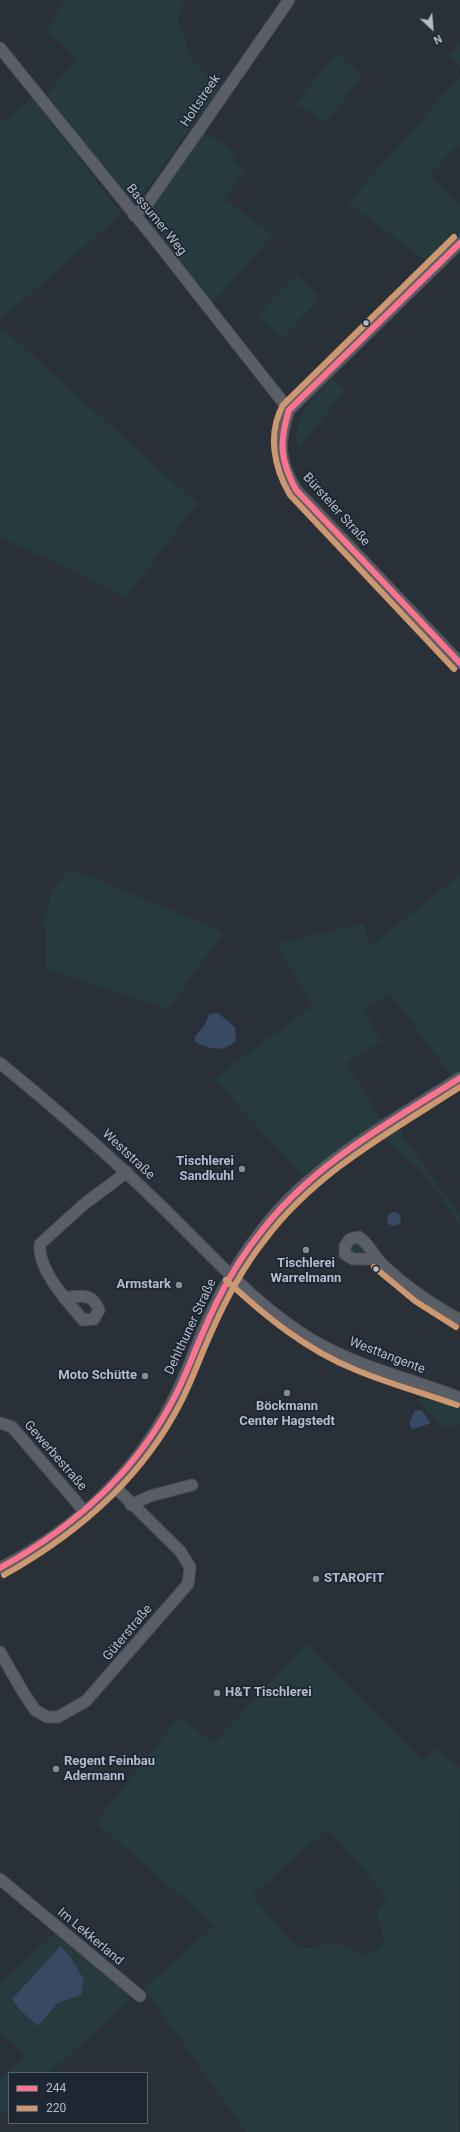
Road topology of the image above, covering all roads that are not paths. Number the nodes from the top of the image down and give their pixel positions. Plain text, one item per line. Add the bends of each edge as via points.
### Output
1 (289, 0) edge
2 (0, 48) edge
3 (134, 215) junction
4 (460, 243) edge
5 (289, 410) junction
6 (460, 663) edge
7 (0, 1063) edge
8 (460, 1078) edge
9 (127, 1172) junction
10 (376, 1259) dead end
11 (232, 1274) junction
12 (64, 1298) dead end
13 (460, 1320) edge
14 (460, 1398) edge
15 (0, 1423) edge
16 (192, 1485) dead end
17 (114, 1486) junction
18 (131, 1505) junction
19 (85, 1512) junction
20 (0, 1568) edge
21 (0, 1652) edge
22 (0, 1879) edge
23 (140, 1996) dead end

1 - 3 street, Holtstreek via 146,206
2 - 3 street, Bassumer Weg
3 - 5 street, Bassumer Weg
4 - 5 street
5 - 6 street, Bürsteler Straße via 281,440 282,457 283,465 296,490
7 - 9 street, Weststraße
8 - 11 street, Dehlthuner Straße via 355,1146 311,1179 266,1224
9 - 11 street, Weststraße
9 - 12 street via 83,1205 40,1244 39,1254 44,1266
10 - 13 street via 405,1285
11 - 14 street, Westtangente via 281,1318 314,1341 358,1362
11 - 17 street, Dehlthuner Straße via 207,1321 171,1405 151,1439
15 - 19 street, Gewerbestraße via 12,1427
16 - 18 street via 150,1496
17 - 18 street, Güterstraße
17 - 19 street, Dehlthuner Straße
18 - 21 street, Güterstraße via 180,1551 190,1567 188,1584 105,1681 86,1701 70,1712 58,1718 47,1717 35,1710
19 - 20 street, Dehlthuner Straße via 59,1532
22 - 23 street, Im Lekkerland via 20,1904

